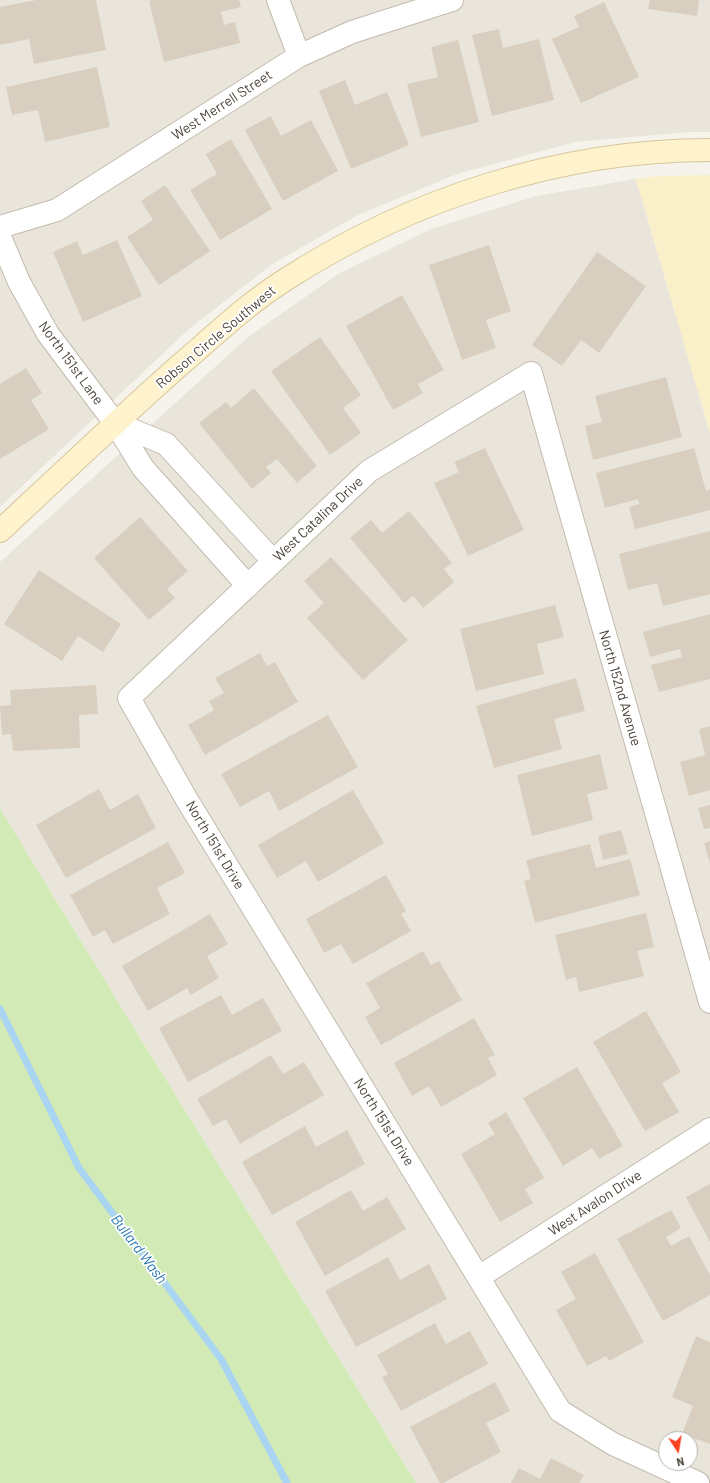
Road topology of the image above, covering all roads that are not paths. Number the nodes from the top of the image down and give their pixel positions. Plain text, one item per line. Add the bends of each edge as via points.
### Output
1 (278, 0) edge
2 (452, 0) edge
3 (299, 56) junction
4 (710, 150) edge
5 (0, 227) edge
6 (0, 237) edge
7 (531, 373) joint
8 (115, 423) junction
9 (0, 531) edge
10 (273, 561) junction
11 (248, 586) junction
12 (129, 698) joint
13 (710, 1002) edge
14 (710, 1129) edge
15 (480, 1277) junction
16 (698, 1483) edge

1 - 3 street
2 - 3 street, West Merrell Street via 352,32
3 - 5 street, West Merrell Street via 57,210
4 - 8 street, Robson Circle Southwest via 644,152 554,167 448,197 394,221 334,250 283,281 233,319
6 - 8 street, North 151st Lane via 19,282 48,334
7 - 10 street, West Catalina Drive via 369,471
7 - 13 street, North 152nd Avenue
8 - 9 street, Robson Circle Southwest
8 - 10 street via 166,444
8 - 11 street, North 151st Lane via 143,468
10 - 11 street, West Catalina Drive
11 - 12 street, West Catalina Drive
12 - 15 street, North 151st Drive via 187,800
14 - 15 street, West Avalon Drive
15 - 16 street, North 151st Drive via 560,1411 612,1444

